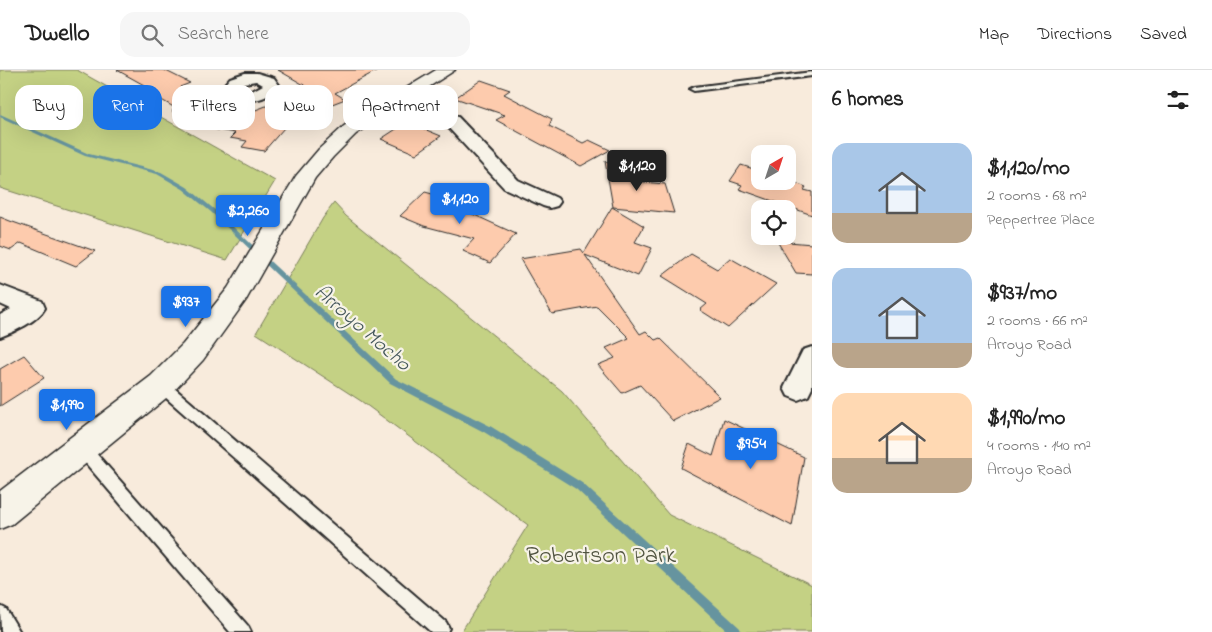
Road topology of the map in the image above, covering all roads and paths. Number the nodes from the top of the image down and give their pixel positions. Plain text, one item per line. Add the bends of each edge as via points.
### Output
1 (447, 70) edge
2 (812, 74) edge
3 (422, 85) edge
4 (694, 89) dead end
5 (458, 127) edge
6 (350, 130) edge
7 (550, 202) dead end
8 (0, 294) edge
9 (0, 327) edge
10 (812, 358) edge
11 (161, 385) junction
12 (798, 388) dead end
13 (82, 448) junction
14 (0, 512) edge
15 (0, 615) edge
16 (440, 628) dead end
17 (11, 632) edge
18 (242, 632) edge

1 - 3 street
2 - 4 lane
5 - 7 street via 511,184
6 - 11 street via 306,176 237,294 193,352
8 - 9 street via 33,308
10 - 12 street
11 - 13 street
11 - 16 lane
13 - 14 street
13 - 18 lane
15 - 17 lane

